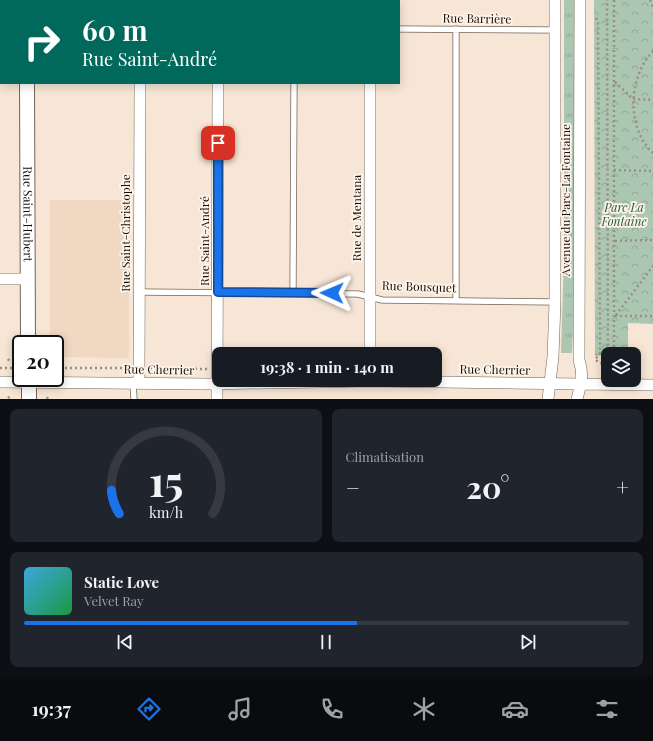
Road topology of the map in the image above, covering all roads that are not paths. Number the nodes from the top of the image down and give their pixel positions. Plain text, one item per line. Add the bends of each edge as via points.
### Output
1 (555, 0) edge
2 (580, 0) edge
3 (400, 29) edge
4 (456, 29) junction
5 (554, 30) junction
6 (26, 84) edge
7 (140, 84) edge
8 (218, 84) edge
9 (294, 84) edge
10 (370, 84) edge
11 (0, 279) edge
12 (28, 280) junction
13 (139, 292) junction
14 (218, 292) junction
15 (293, 293) junction
16 (370, 297) junction
17 (456, 301) junction
18 (555, 302) junction
19 (28, 335) edge
20 (217, 347) edge
21 (370, 347) edge
22 (12, 381) edge
23 (64, 381) edge
24 (0, 382) edge
25 (442, 382) edge
26 (136, 383) junction
27 (212, 383) edge
28 (548, 384) junction
29 (581, 384) junction
30 (653, 385) edge
31 (29, 387) edge
32 (217, 387) edge
33 (29, 399) edge
34 (134, 399) edge
35 (217, 399) edge
36 (548, 399) edge
37 (577, 399) edge

1 - 5 street, Avenue du Parc-La Fontaine
2 - 29 street, Avenue du Parc-La Fontaine
3 - 4 lane, Rue Barrière
4 - 5 lane, Rue Barrière
4 - 17 lane
5 - 18 street, Avenue du Parc-La Fontaine
6 - 12 street, Rue Saint-Hubert
7 - 13 street, Rue Saint-Christophe
8 - 14 street, Rue Saint-André
9 - 15 lane
10 - 16 street, Rue de Mentana
11 - 12 street
12 - 19 street, Rue Saint-Hubert
13 - 14 lane, Rue Bousquet
13 - 26 street, Rue Saint-Christophe
14 - 15 lane, Rue Bousquet
14 - 20 street, Rue Saint-André
15 - 16 lane, Rue Bousquet via 358,294
16 - 17 lane, Rue Bousquet via 382,300
16 - 21 street, Rue de Mentana
17 - 18 lane, Rue Bousquet
18 - 28 street, Avenue du Parc-La Fontaine
22 - 24 street, Rue Cherrier
23 - 26 street, Rue Cherrier
25 - 28 street, Rue Cherrier
26 - 27 street, Rue Cherrier
26 - 34 lane
28 - 29 street, Rue Cherrier
28 - 36 street, Avenue du Parc-La Fontaine
29 - 30 street, Rue Cherrier
29 - 37 street, Avenue du Parc-La Fontaine
31 - 33 street
32 - 35 street, Rue Saint-André

